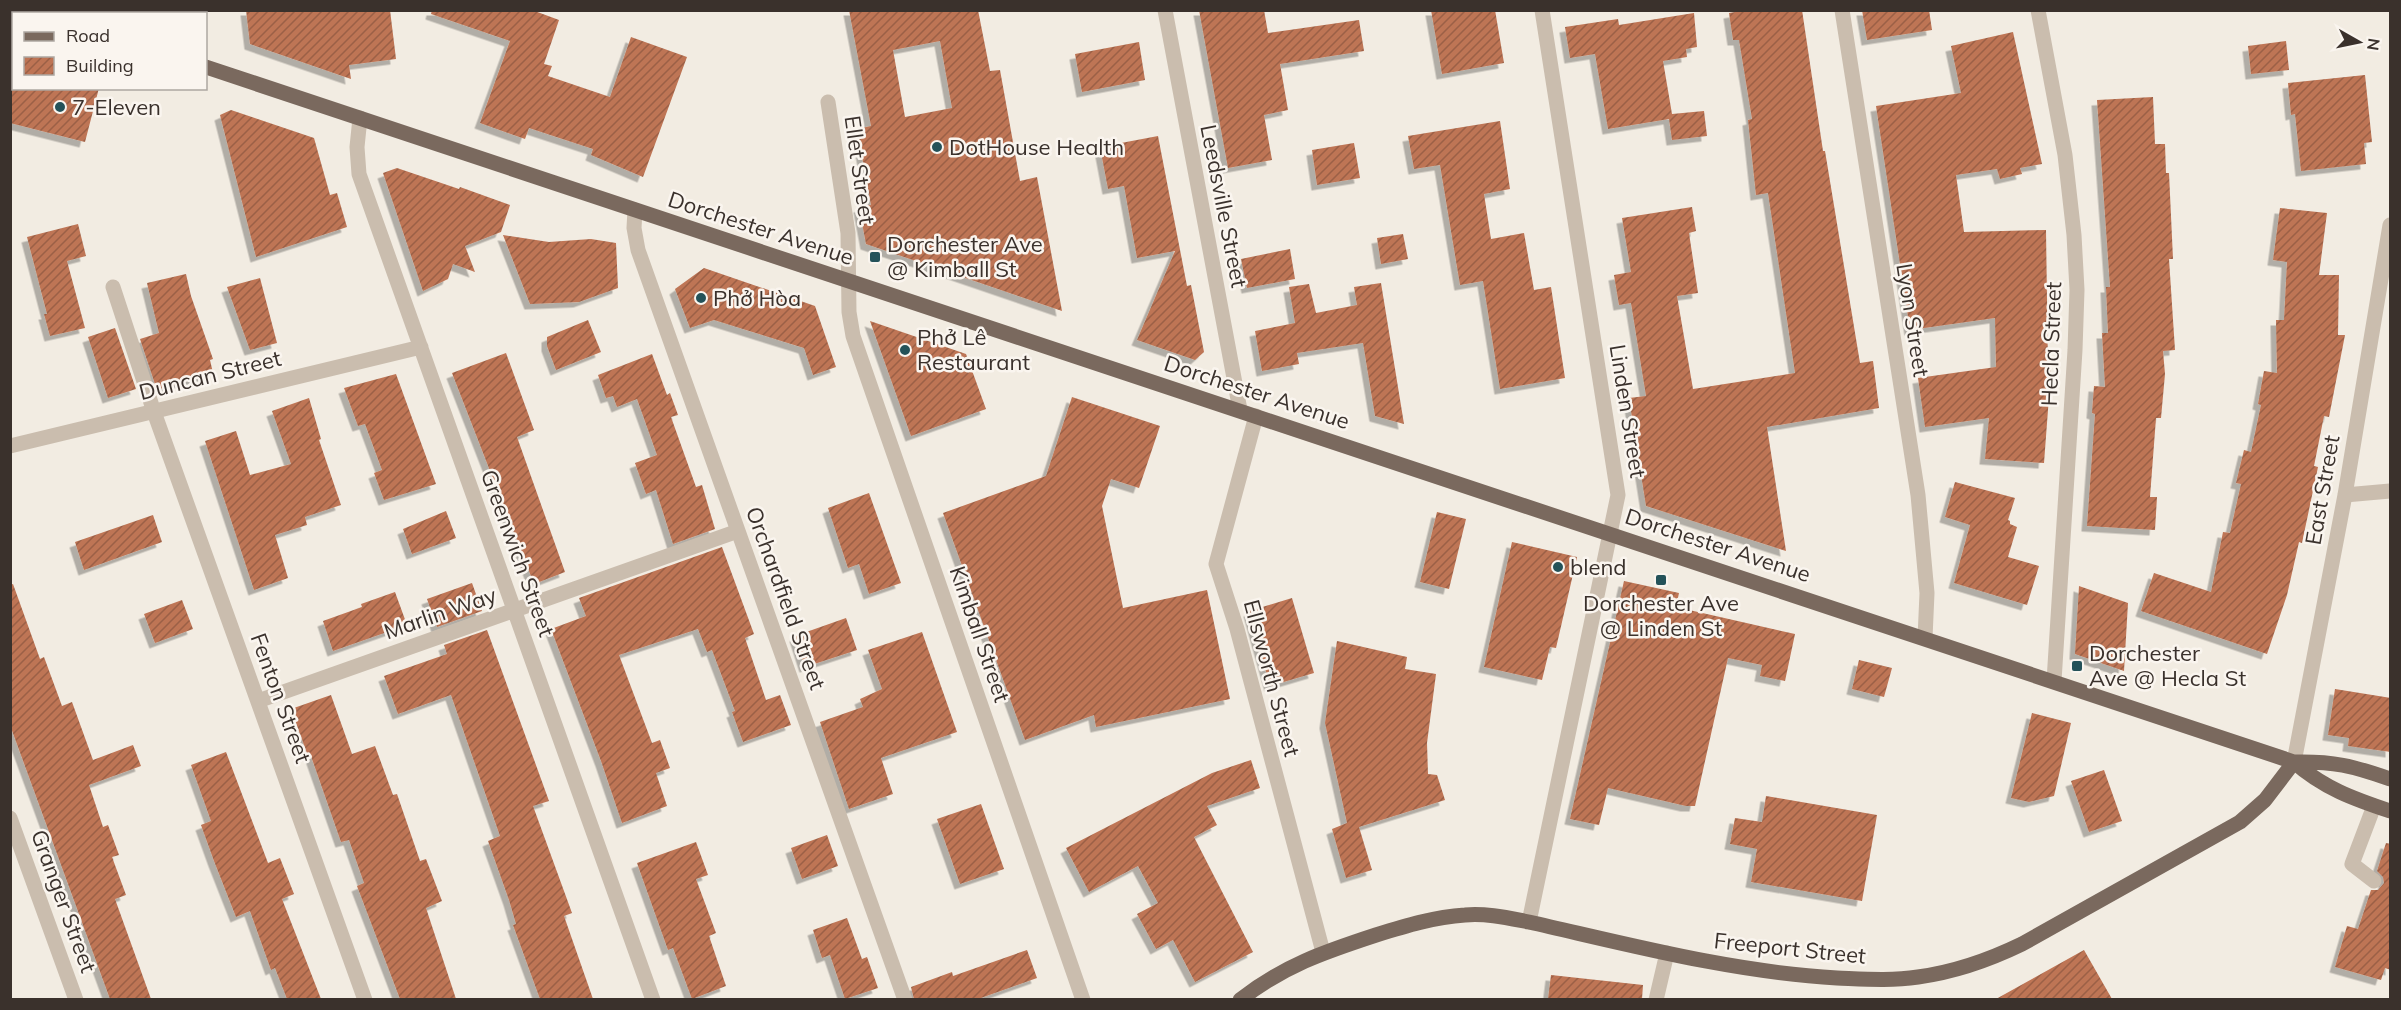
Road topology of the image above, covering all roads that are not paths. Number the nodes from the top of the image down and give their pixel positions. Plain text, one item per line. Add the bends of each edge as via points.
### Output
1 (1165, 10) edge
2 (1542, 10) edge
3 (1842, 10) edge
4 (2037, 10) edge
5 (207, 67) edge
6 (828, 102) dead end
7 (360, 118) junction
8 (635, 210) junction
9 (2391, 225) edge
10 (848, 280) junction
11 (113, 287) dead end
12 (421, 347) junction
13 (1240, 410) junction
14 (154, 412) junction
15 (1256, 416) junction
16 (10, 446) edge
17 (2391, 491) edge
18 (2345, 495) junction
19 (738, 531) junction
20 (1611, 534) junction
21 (514, 610) junction
22 (1925, 638) junction
23 (2054, 681) junction
24 (258, 701) junction
25 (2294, 762) junction
26 (2391, 779) edge
27 (2374, 806) junction
28 (2391, 811) edge
29 (10, 818) edge
30 (2374, 880) dead end
31 (1529, 922) junction
32 (1323, 952) junction
33 (1667, 953) junction
34 (76, 999) edge
35 (365, 999) edge
36 (653, 999) edge
37 (905, 999) edge
38 (1083, 999) edge
39 (1240, 999) edge
40 (1656, 999) edge

1 - 13 street, Leedsville Street
2 - 20 street, Linden Street via 1618,484
3 - 22 street, Lyon Street via 1918,495 1927,594
4 - 23 street, Hecla Street via 2065,154 2076,272 2075,350
5 - 7 main road, Dorchester Avenue
6 - 10 street, Ellet Street via 848,233
7 - 8 main road, Dorchester Avenue
7 - 12 street, Greenwich Street via 359,174
8 - 10 main road, Dorchester Avenue
8 - 19 street, Orchardfield Street via 638,250
9 - 18 street, East Street
10 - 13 main road, Dorchester Avenue
10 - 38 street, Kimball Street via 853,336
11 - 14 street, Fenton Street
12 - 14 street, Duncan Street
12 - 21 street, Greenwich Street
13 - 15 main road, Dorchester Avenue
14 - 16 street, Duncan Street
14 - 24 street, Fenton Street
15 - 20 main road, Dorchester Avenue
15 - 32 street, Ellsworth Street via 1216,564 1237,628
17 - 18 street
18 - 25 street, East Street
19 - 21 street, Marlin Way
19 - 37 street, Orchardfield Street
20 - 22 main road, Dorchester Avenue
20 - 31 street, Linden Street
21 - 24 street, Marlin Way
21 - 36 street, Greenwich Street
22 - 23 main road, Dorchester Avenue
23 - 25 main road, Dorchester Avenue
24 - 35 street, Fenton Street
25 - 26 main road, Dorchester Avenue via 2331,761
25 - 27 main road, Dorchester Avenue via 2320,783
25 - 33 main road, Freeport Street via 2265,801 2240,822 2022,944 1962,968 1903,979 1819,977 1748,970
27 - 28 main road, Dorchester Avenue
27 - 30 street via 2352,864
29 - 34 street, Granger Street
31 - 32 main road, Freeport Street via 1482,915 1433,918
31 - 33 main road, Freeport Street
32 - 39 main road, Freeport Street via 1272,976
33 - 40 street

